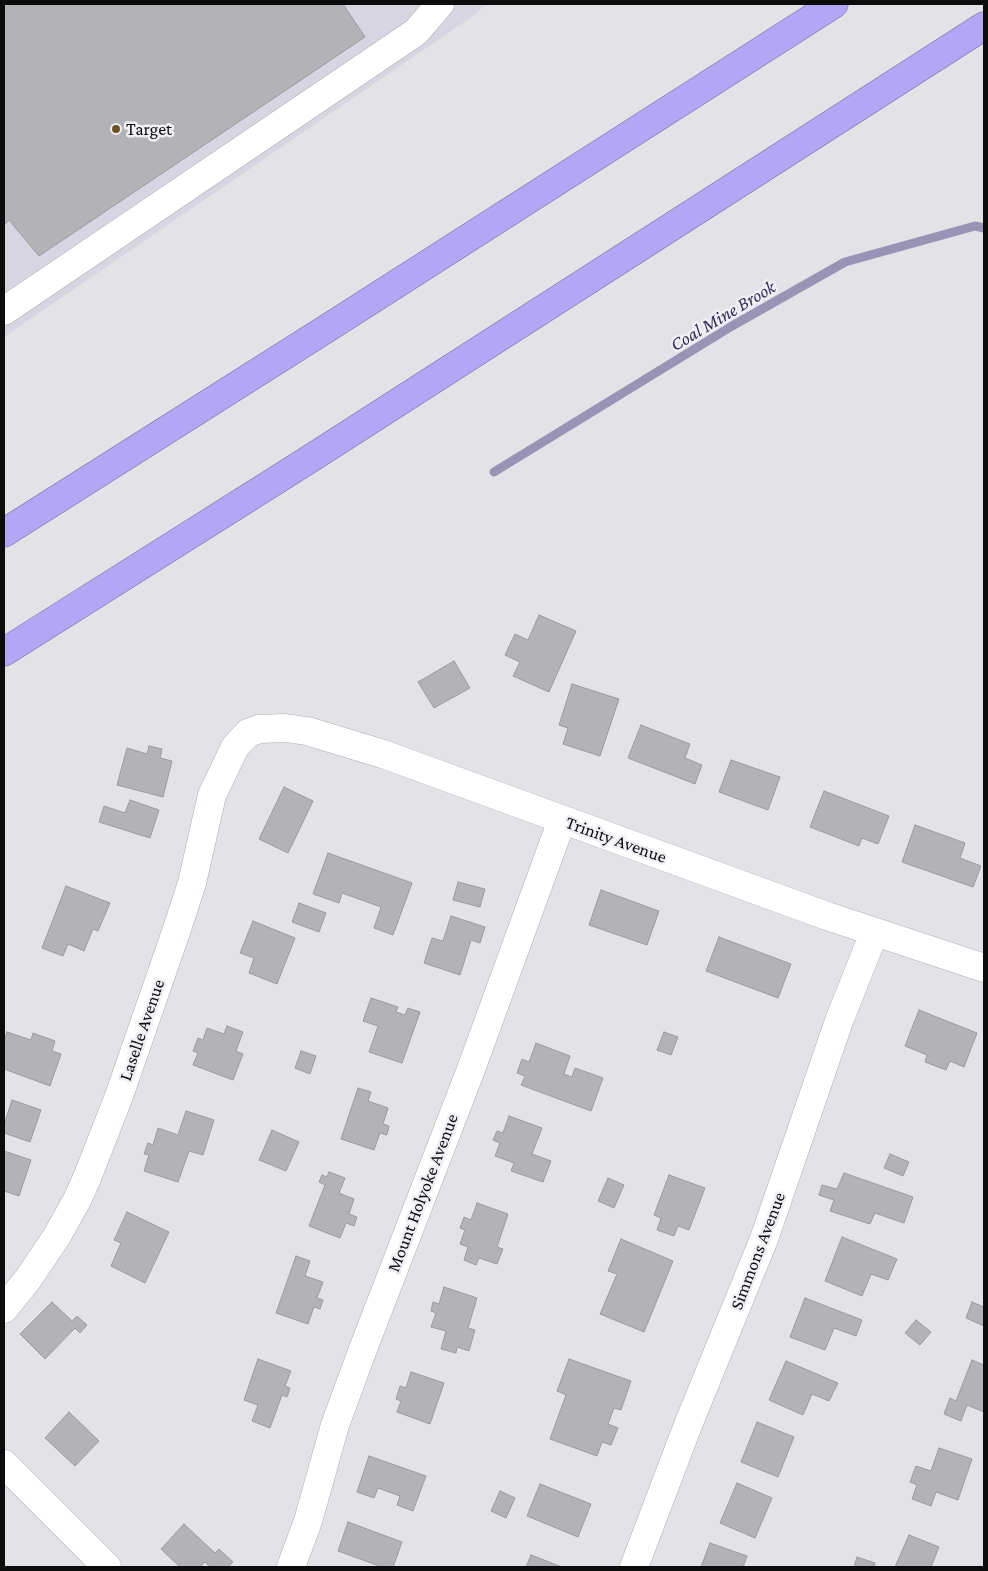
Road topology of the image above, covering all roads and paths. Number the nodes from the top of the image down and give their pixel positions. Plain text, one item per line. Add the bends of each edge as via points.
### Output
1 (440, 4) edge
2 (834, 4) edge
3 (984, 26) edge
4 (4, 311) edge
5 (4, 533) edge
6 (4, 652) edge
7 (246, 735) joint
8 (562, 820) junction
9 (874, 933) junction
10 (984, 968) edge
11 (4, 1309) edge
12 (4, 1464) edge
13 (107, 1567) edge
14 (292, 1567) edge
15 (634, 1567) edge

1 - 4 street via 416,32
2 - 5 highway
3 - 6 highway
7 - 8 street, Trinity Avenue via 259,729 307,730
7 - 11 street, Laselle Avenue via 230,755 212,795 180,920 87,1178 53,1242
8 - 9 street, Trinity Avenue
8 - 14 street, Mount Holyoke Avenue via 335,1425
9 - 10 street, Trinity Avenue
9 - 15 street, Simmons Avenue via 839,1021 764,1239
12 - 13 street

